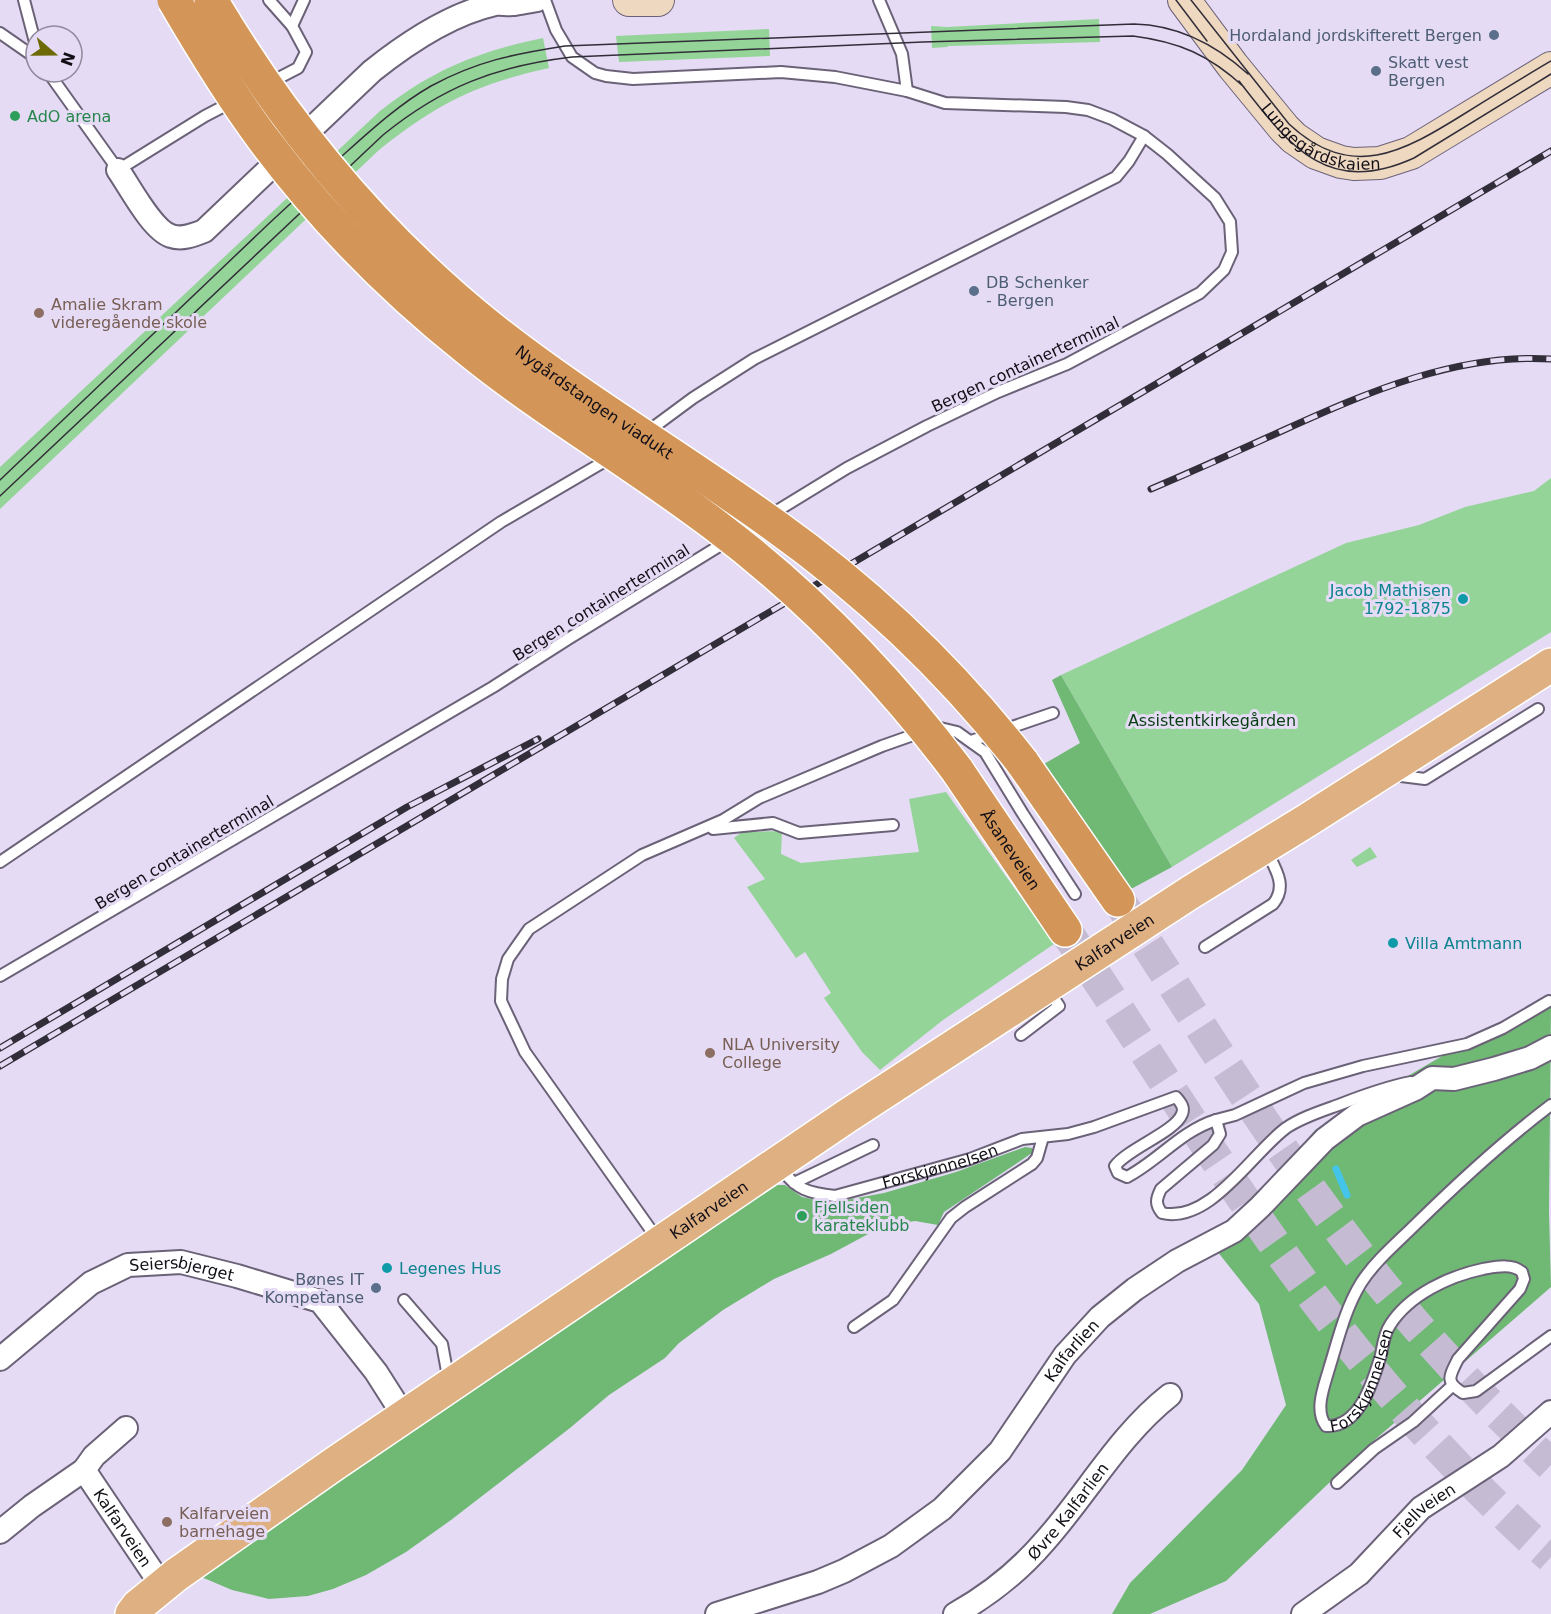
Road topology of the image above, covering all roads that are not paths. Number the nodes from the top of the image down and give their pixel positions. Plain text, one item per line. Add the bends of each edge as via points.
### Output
1 (24, 0) edge
2 (174, 0) edge
3 (212, 0) edge
4 (269, 0) edge
5 (304, 0) edge
6 (537, 0) edge
7 (545, 0) edge
8 (628, 0) edge
9 (658, 0) edge
10 (879, 0) edge
11 (1184, 0) edge
12 (498, 2) edge
13 (30, 24) edge
14 (292, 26) junction
15 (0, 33) edge
16 (24, 50) edge
17 (1551, 68) edge
18 (57, 84) edge
19 (907, 91) junction
20 (1144, 136) junction
21 (118, 170) junction
22 (1551, 665) edge
23 (1538, 709) dead end
24 (1053, 713) dead end
25 (971, 741) junction
26 (957, 770) joint
27 (1380, 773) junction
28 (893, 825) dead end
29 (695, 832) junction
30 (1265, 847) junction
31 (0, 862) edge
32 (1075, 894) dead end
33 (1118, 900) tunnel mouth
34 (1065, 930) tunnel mouth
35 (1205, 947) dead end
36 (0, 976) edge
37 (1046, 986) junction
38 (1549, 1001) dead end
39 (1021, 1035) dead end
40 (1551, 1047) edge
41 (1431, 1078) junction
42 (1551, 1105) edge
43 (1216, 1120) junction
44 (1043, 1137) junction
45 (873, 1144) dead end
46 (786, 1173) junction
47 (660, 1242) junction
48 (405, 1300) dead end
49 (854, 1327) dead end
50 (1551, 1336) edge
51 (0, 1359) edge
52 (449, 1386) junction
53 (1452, 1386) junction
54 (1170, 1395) dead end
55 (1551, 1412) edge
56 (404, 1416) junction
57 (126, 1428) dead end
58 (84, 1470) junction
59 (1337, 1483) dead end
60 (0, 1532) edge
61 (162, 1586) junction
62 (132, 1614) edge
63 (717, 1614) edge
64 (955, 1614) edge
65 (1303, 1614) edge

1 - 13 lane
2 - 26 highway, Nygårdstangen viadukt, bridge via 264,140 362,255 469,351 700,513 786,583 882,676
3 - 33 highway, Nygårdstangen viadukt, bridge via 290,121 357,201 428,274 539,365 776,526 855,588 947,675 991,723
4 - 14 lane
5 - 14 lane
6 - 12 street
7 - 19 lane via 572,57 606,76 633,79 781,72 835,77
8 - 9 main road
10 - 19 lane via 902,54
11 - 17 main road, Lungegårdskaien via 1284,128 1316,153 1354,164 1380,163 1411,153
12 - 21 street via 450,21 396,51 204,231 189,237 172,237 159,229
14 - 21 lane via 306,52 298,68 205,116
15 - 16 lane
18 - 21 lane
19 - 20 lane via 945,103 1088,110
20 - 31 lane via 1116,177 754,359 594,469 501,522
20 - 36 lane, Bergen containerterminal via 1215,198 1230,222 1232,252 1224,270 1200,292 1067,364 998,392 847,468 493,687
22 - 27 main road, Kalfarveien
23 - 27 lane via 1425,779
24 - 25 lane
25 - 29 lane via 957,732 936,727 759,798
25 - 32 lane via 985,752
26 - 34 highway, Åsaneveien
27 - 30 main road, Kalfarveien
28 - 29 lane via 799,833 773,823
29 - 47 lane via 642,855 529,929 508,959 502,979 501,1001 525,1052
30 - 35 lane via 1281,877 1278,898
30 - 37 main road, Kalfarveien
37 - 39 lane via 1059,1006
37 - 46 main road, Kalfarveien
38 - 43 lane, Forskjønnelsen via 1467,1044 1304,1083
40 - 41 street via 1494,1069 1454,1079
41 - 43 lane via 1385,1087 1312,1114 1286,1128 1200,1207 1173,1216 1162,1213 1156,1199 1161,1189 1213,1145 1220,1134
41 - 63 street, Kalfarlien via 1357,1115 1325,1138 1234,1231 1169,1266 1100,1317 1065,1355 1000,1451 942,1509 891,1546 844,1571
42 - 53 lane, Forskjønnelsen via 1463,1178 1362,1281 1336,1346 1320,1414 1326,1426 1354,1415 1362,1405 1390,1325 1415,1299 1463,1273 1496,1267 1518,1269 1524,1279 1520,1289 1458,1359 1451,1372
43 - 44 lane, Forskjønnelsen via 1127,1177 1118,1173 1115,1166 1178,1120 1183,1106 1176,1097 1094,1127
44 - 46 lane, Forskjønnelsen via 1022,1139 970,1159 835,1196 812,1193
44 - 49 lane, Forskjønnelsen via 1032,1164 951,1218 893,1300
45 - 46 lane
46 - 47 main road, Kalfarveien
47 - 52 main road, Kalfarveien
48 - 52 lane via 442,1344
50 - 53 lane via 1476,1391 1463,1393
51 - 56 street, Seiersbjerget via 91,1283 128,1265 181,1262 320,1301 376,1372
52 - 56 main road, Kalfarveien
53 - 59 lane
54 - 64 street, Øvre Kalfarlien via 1119,1446 1026,1561 1005,1581
55 - 65 street, Fjellveien via 1501,1456 1421,1509 1359,1574
56 - 61 main road, Kalfarveien
57 - 58 street
58 - 60 street
58 - 61 street, Kalfarveien
61 - 62 main road, Kalfarveien

